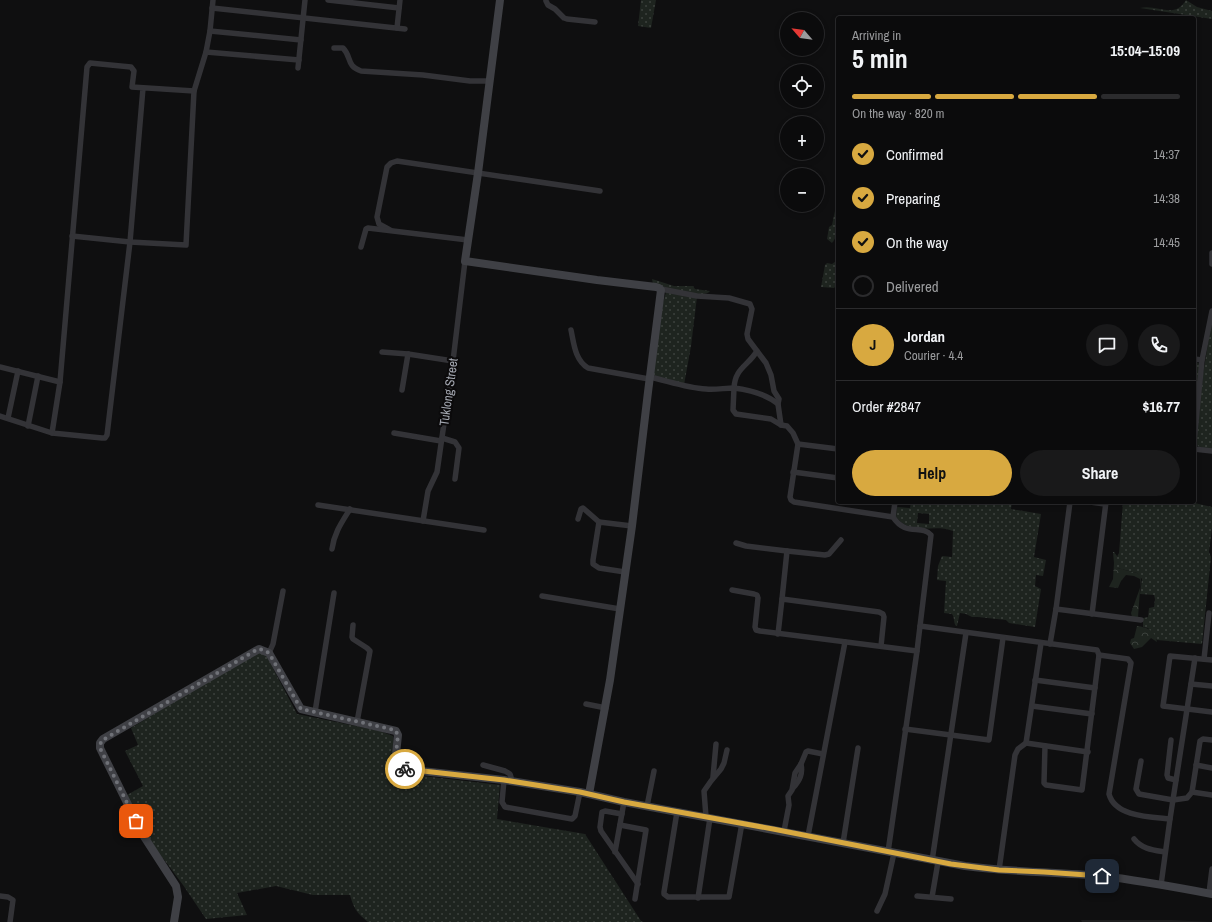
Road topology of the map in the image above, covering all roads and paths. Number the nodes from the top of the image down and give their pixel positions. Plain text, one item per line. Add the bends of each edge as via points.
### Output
1 (213, 0) edge
2 (305, 0) edge
3 (328, 0) edge
4 (400, 0) edge
5 (500, 0) edge
6 (544, 0) edge
7 (212, 8) junction
8 (399, 8) junction
9 (303, 18) junction
10 (595, 22) dead end
11 (397, 28) junction
12 (406, 29) dead end
13 (210, 31) junction
14 (301, 40) junction
15 (334, 48) dead end
16 (206, 52) junction
17 (299, 60) junction
18 (298, 68) dead end
19 (489, 81) junction
20 (143, 88) junction
21 (194, 91) junction
22 (478, 173) junction
23 (600, 191) dead end
24 (390, 230) junction
25 (72, 236) junction
26 (468, 240) junction
27 (130, 242) junction
28 (361, 247) dead end
29 (1212, 252) edge
30 (465, 261) junction
31 (1212, 264) edge
32 (661, 289) junction
33 (1212, 311) edge
34 (571, 330) dead end
35 (757, 351) junction
36 (382, 352) dead end
37 (408, 354) junction
38 (1196, 359) edge
39 (1202, 360) junction
40 (453, 361) junction
41 (0, 366) edge
42 (18, 371) junction
43 (38, 376) junction
44 (649, 378) junction
45 (60, 382) junction
46 (734, 388) junction
47 (402, 390) dead end
48 (778, 404) junction
49 (0, 416) edge
50 (8, 418) junction
51 (1196, 422) edge
52 (781, 425) junction
53 (28, 426) junction
54 (52, 433) junction
55 (394, 433) dead end
56 (441, 439) junction
57 (798, 444) junction
58 (836, 449) edge
59 (1196, 449) edge
60 (1212, 451) edge
61 (793, 472) junction
62 (836, 478) edge
63 (455, 479) dead end
64 (896, 504) edge
65 (1070, 504) edge
66 (1106, 504) edge
67 (318, 505) dead end
68 (350, 510) junction
69 (893, 517) junction
70 (578, 519) dead end
71 (423, 521) junction
72 (599, 522) junction
73 (632, 526) junction
74 (484, 530) dead end
75 (842, 540) dead end
76 (736, 543) dead end
77 (332, 549) dead end
78 (787, 551) junction
79 (625, 572) junction
80 (732, 590) dead end
81 (283, 591) dead end
82 (334, 593) dead end
83 (542, 596) dead end
84 (782, 599) junction
85 (620, 609) junction
86 (1056, 609) junction
87 (1208, 613) dead end
88 (1092, 614) junction
89 (1141, 620) dead end
90 (353, 625) dead end
91 (920, 626) junction
92 (966, 633) junction
93 (778, 634) junction
94 (1003, 638) junction
95 (845, 642) junction
96 (1041, 643) junction
97 (1050, 644) junction
98 (881, 646) junction
99 (917, 651) junction
100 (269, 653) junction
101 (1099, 655) junction
102 (1195, 658) junction
103 (1204, 659) junction
104 (1212, 660) edge
105 (1035, 680) junction
106 (1192, 684) junction
107 (1212, 686) edge
108 (1095, 688) junction
109 (586, 704) dead end
110 (1032, 706) junction
111 (606, 708) junction
112 (1187, 709) junction
113 (316, 712) junction
114 (1212, 712) edge
115 (1092, 714) junction
116 (357, 722) junction
117 (905, 729) junction
118 (951, 735) junction
119 (1172, 740) dead end
120 (1212, 740) edge
121 (1026, 743) junction
122 (716, 744) dead end
123 (1045, 746) junction
124 (858, 748) dead end
125 (727, 750) dead end
126 (1088, 752) junction
127 (823, 754) junction
128 (1141, 761) dead end
129 (483, 765) dead end
130 (1196, 765) junction
131 (1212, 768) edge
132 (654, 771) dead end
133 (713, 778) junction
134 (1176, 780) junction
135 (507, 781) junction
136 (580, 792) junction
137 (1192, 792) junction
138 (589, 794) junction
139 (1212, 795) edge
140 (1173, 800) junction
141 (624, 802) junction
142 (647, 806) junction
143 (677, 812) junction
144 (622, 814) junction
145 (708, 817) junction
146 (1170, 819) junction
147 (742, 823) junction
148 (620, 825) junction
149 (784, 831) junction
150 (808, 836) junction
151 (1134, 839) dead end
152 (843, 843) junction
153 (615, 852) junction
154 (891, 852) junction
155 (1165, 852) junction
156 (935, 861) junction
157 (1212, 869) edge
158 (999, 870) junction
159 (638, 884) junction
160 (1161, 886) junction
161 (1210, 893) edge
162 (0, 896) edge
163 (917, 896) dead end
164 (932, 897) junction
165 (698, 898) junction
166 (951, 898) dead end
167 (635, 899) dead end
168 (877, 911) dead end
169 (10, 922) edge
170 (174, 922) edge

1 - 7 street
2 - 9 street
3 - 8 street
4 - 8 street
5 - 19 street
6 - 10 street via 564,18
7 - 9 street
7 - 13 street
8 - 11 street
9 - 11 street
9 - 14 street
11 - 12 street
13 - 14 street
13 - 16 street
14 - 17 street
15 - 19 street via 343,48 352,67 361,71
16 - 17 street
16 - 21 street
17 - 18 street
19 - 22 street
20 - 21 street
20 - 25 street via 132,87 134,71 131,67 90,63 88,65
20 - 27 street
21 - 27 street via 186,245
22 - 23 street
22 - 24 street via 397,161 391,163 384,173 376,217 379,224
22 - 26 street
24 - 26 street
24 - 28 street via 366,229
25 - 27 street
25 - 45 street
26 - 30 street
27 - 54 street via 107,436 102,438
29 - 31 street
30 - 32 street
30 - 40 street, Tuklong Street
32 - 35 street via 697,296 729,298 750,304 752,310 747,336
32 - 44 street
33 - 39 street
34 - 44 street via 578,359 582,365
35 - 46 street via 737,375
35 - 48 street via 772,375
36 - 37 street
37 - 40 street
37 - 47 street
38 - 39 street
39 - 51 street
40 - 56 street, Tuklong Street
41 - 42 street
42 - 43 street
42 - 50 street
43 - 45 street
43 - 53 street
44 - 46 street via 708,390
44 - 73 street
45 - 54 street
46 - 48 street via 762,394
46 - 52 street via 733,410 736,414 771,419
48 - 52 street
49 - 50 street
50 - 53 street
52 - 57 street via 787,426
53 - 54 street
55 - 56 street
56 - 63 street via 455,442 459,448
56 - 71 street, Tuklong Street via 437,472 428,491
57 - 58 street
57 - 61 street
59 - 60 street
61 - 62 street
61 - 69 street via 790,497 794,502
64 - 69 street
65 - 86 street
66 - 88 street
67 - 68 street
68 - 71 street
68 - 77 street via 335,533
69 - 91 street via 904,528 922,530 931,535
70 - 72 street via 583,508
71 - 74 street
72 - 73 street
72 - 79 street via 594,564 599,568
73 - 79 street
75 - 78 street via 825,555
76 - 78 street
78 - 84 street
79 - 85 street
80 - 93 street via 757,595 756,630
81 - 100 street
82 - 113 street
83 - 85 street
84 - 93 street
84 - 98 street via 879,612 884,617
85 - 111 street
86 - 88 street
86 - 97 street
87 - 103 street
88 - 89 street
90 - 116 street via 353,639 370,651
91 - 92 street
91 - 99 street
92 - 94 street
92 - 118 street
93 - 95 street
94 - 96 street
94 - 118 street via 989,740
95 - 98 street
95 - 127 street
96 - 97 street
96 - 105 street
97 - 101 street via 1095,650
98 - 99 street
99 - 117 street
100 - 113 street via 300,707
100 - 170 street via 258,649 100,743 100,748 143,834 176,886 178,897
101 - 108 street
101 - 146 street via 1128,659 1131,663 1110,800 1128,814
102 - 103 street
102 - 106 street
102 - 112 street via 1170,656 1163,706
103 - 104 street
105 - 108 street
105 - 110 street
106 - 107 street
106 - 112 street
108 - 115 street
109 - 111 street
110 - 115 street
110 - 121 street
111 - 138 street
112 - 114 street
112 - 134 street
113 - 116 street
115 - 126 street
116 - 135 street via 397,732 395,763 400,767
117 - 118 street
117 - 154 street
118 - 156 street
119 - 134 street via 1167,775 1168,778
120 - 130 street via 1201,740
121 - 123 street
121 - 158 street via 1015,755
122 - 133 street
123 - 126 street
123 - 126 street via 1044,783 1053,786 1082,790
124 - 152 street
125 - 133 street via 721,769
127 - 149 street via 806,752 801,764 801,777 788,796 789,805
127 - 150 street
128 - 140 street via 1136,792
129 - 135 street via 508,773 511,777
130 - 131 street
130 - 137 street
132 - 142 street
133 - 145 street via 704,794
134 - 140 street
135 - 136 street
135 - 136 street via 502,802 505,807 572,819 575,816
136 - 138 street
137 - 139 street
137 - 140 street via 1186,798
138 - 141 street
140 - 146 street
141 - 142 street
141 - 144 street
142 - 143 street
143 - 145 street
143 - 165 street via 664,894 668,897
144 - 148 street
144 - 153 street via 601,814 601,831
145 - 147 street
145 - 165 street
146 - 155 street
147 - 149 street
147 - 165 street via 729,897
148 - 153 street
148 - 159 street via 646,830
149 - 150 street
150 - 152 street
151 - 155 street via 1147,849
152 - 154 street
153 - 159 street
154 - 156 street
154 - 168 street via 885,894
155 - 160 street
156 - 158 street
156 - 164 street
157 - 161 street
158 - 160 street via 1102,876
159 - 167 street
160 - 161 street
162 - 169 street via 13,900
163 - 164 street
164 - 166 street

